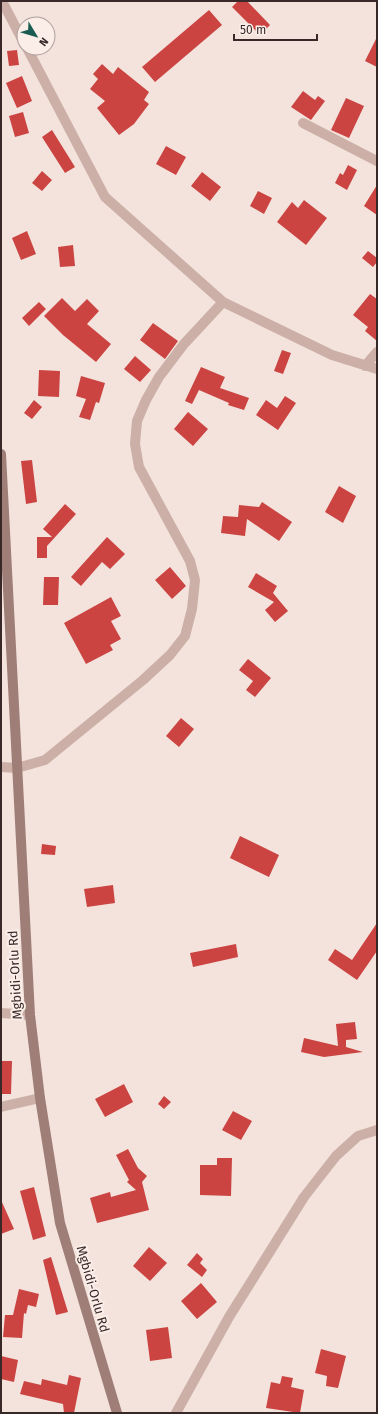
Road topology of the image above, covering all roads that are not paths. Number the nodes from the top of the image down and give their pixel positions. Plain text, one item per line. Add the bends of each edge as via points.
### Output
1 (2, 1) edge
2 (16, 28) edge
3 (31, 56) edge
4 (303, 123) dead end
5 (377, 161) edge
6 (223, 302) junction
7 (377, 352) edge
8 (365, 366) junction
9 (377, 369) edge
10 (1, 454) edge
11 (1, 767) edge
12 (17, 768) junction
13 (1, 1013) edge
14 (30, 1015) junction
15 (40, 1098) junction
16 (1, 1107) edge
17 (377, 1130) edge
18 (117, 1413) edge
19 (176, 1413) edge

1 - 2 street
3 - 6 street via 105,197
4 - 5 street
6 - 8 street via 332,355
6 - 12 street via 184,344 160,377 137,422 135,444 140,467 190,561 195,580 186,636 148,675 58,750 45,760
7 - 8 street
8 - 9 street
10 - 12 main road, Mgbidi-Orlu Rd
11 - 12 street
12 - 14 main road, Mgbidi-Orlu Rd
13 - 14 street
14 - 15 main road, Mgbidi-Orlu Rd
15 - 16 street
15 - 18 main road, Mgbidi-Orlu Rd via 60,1224
17 - 19 street via 358,1136 352,1141 336,1156 304,1197 229,1317

